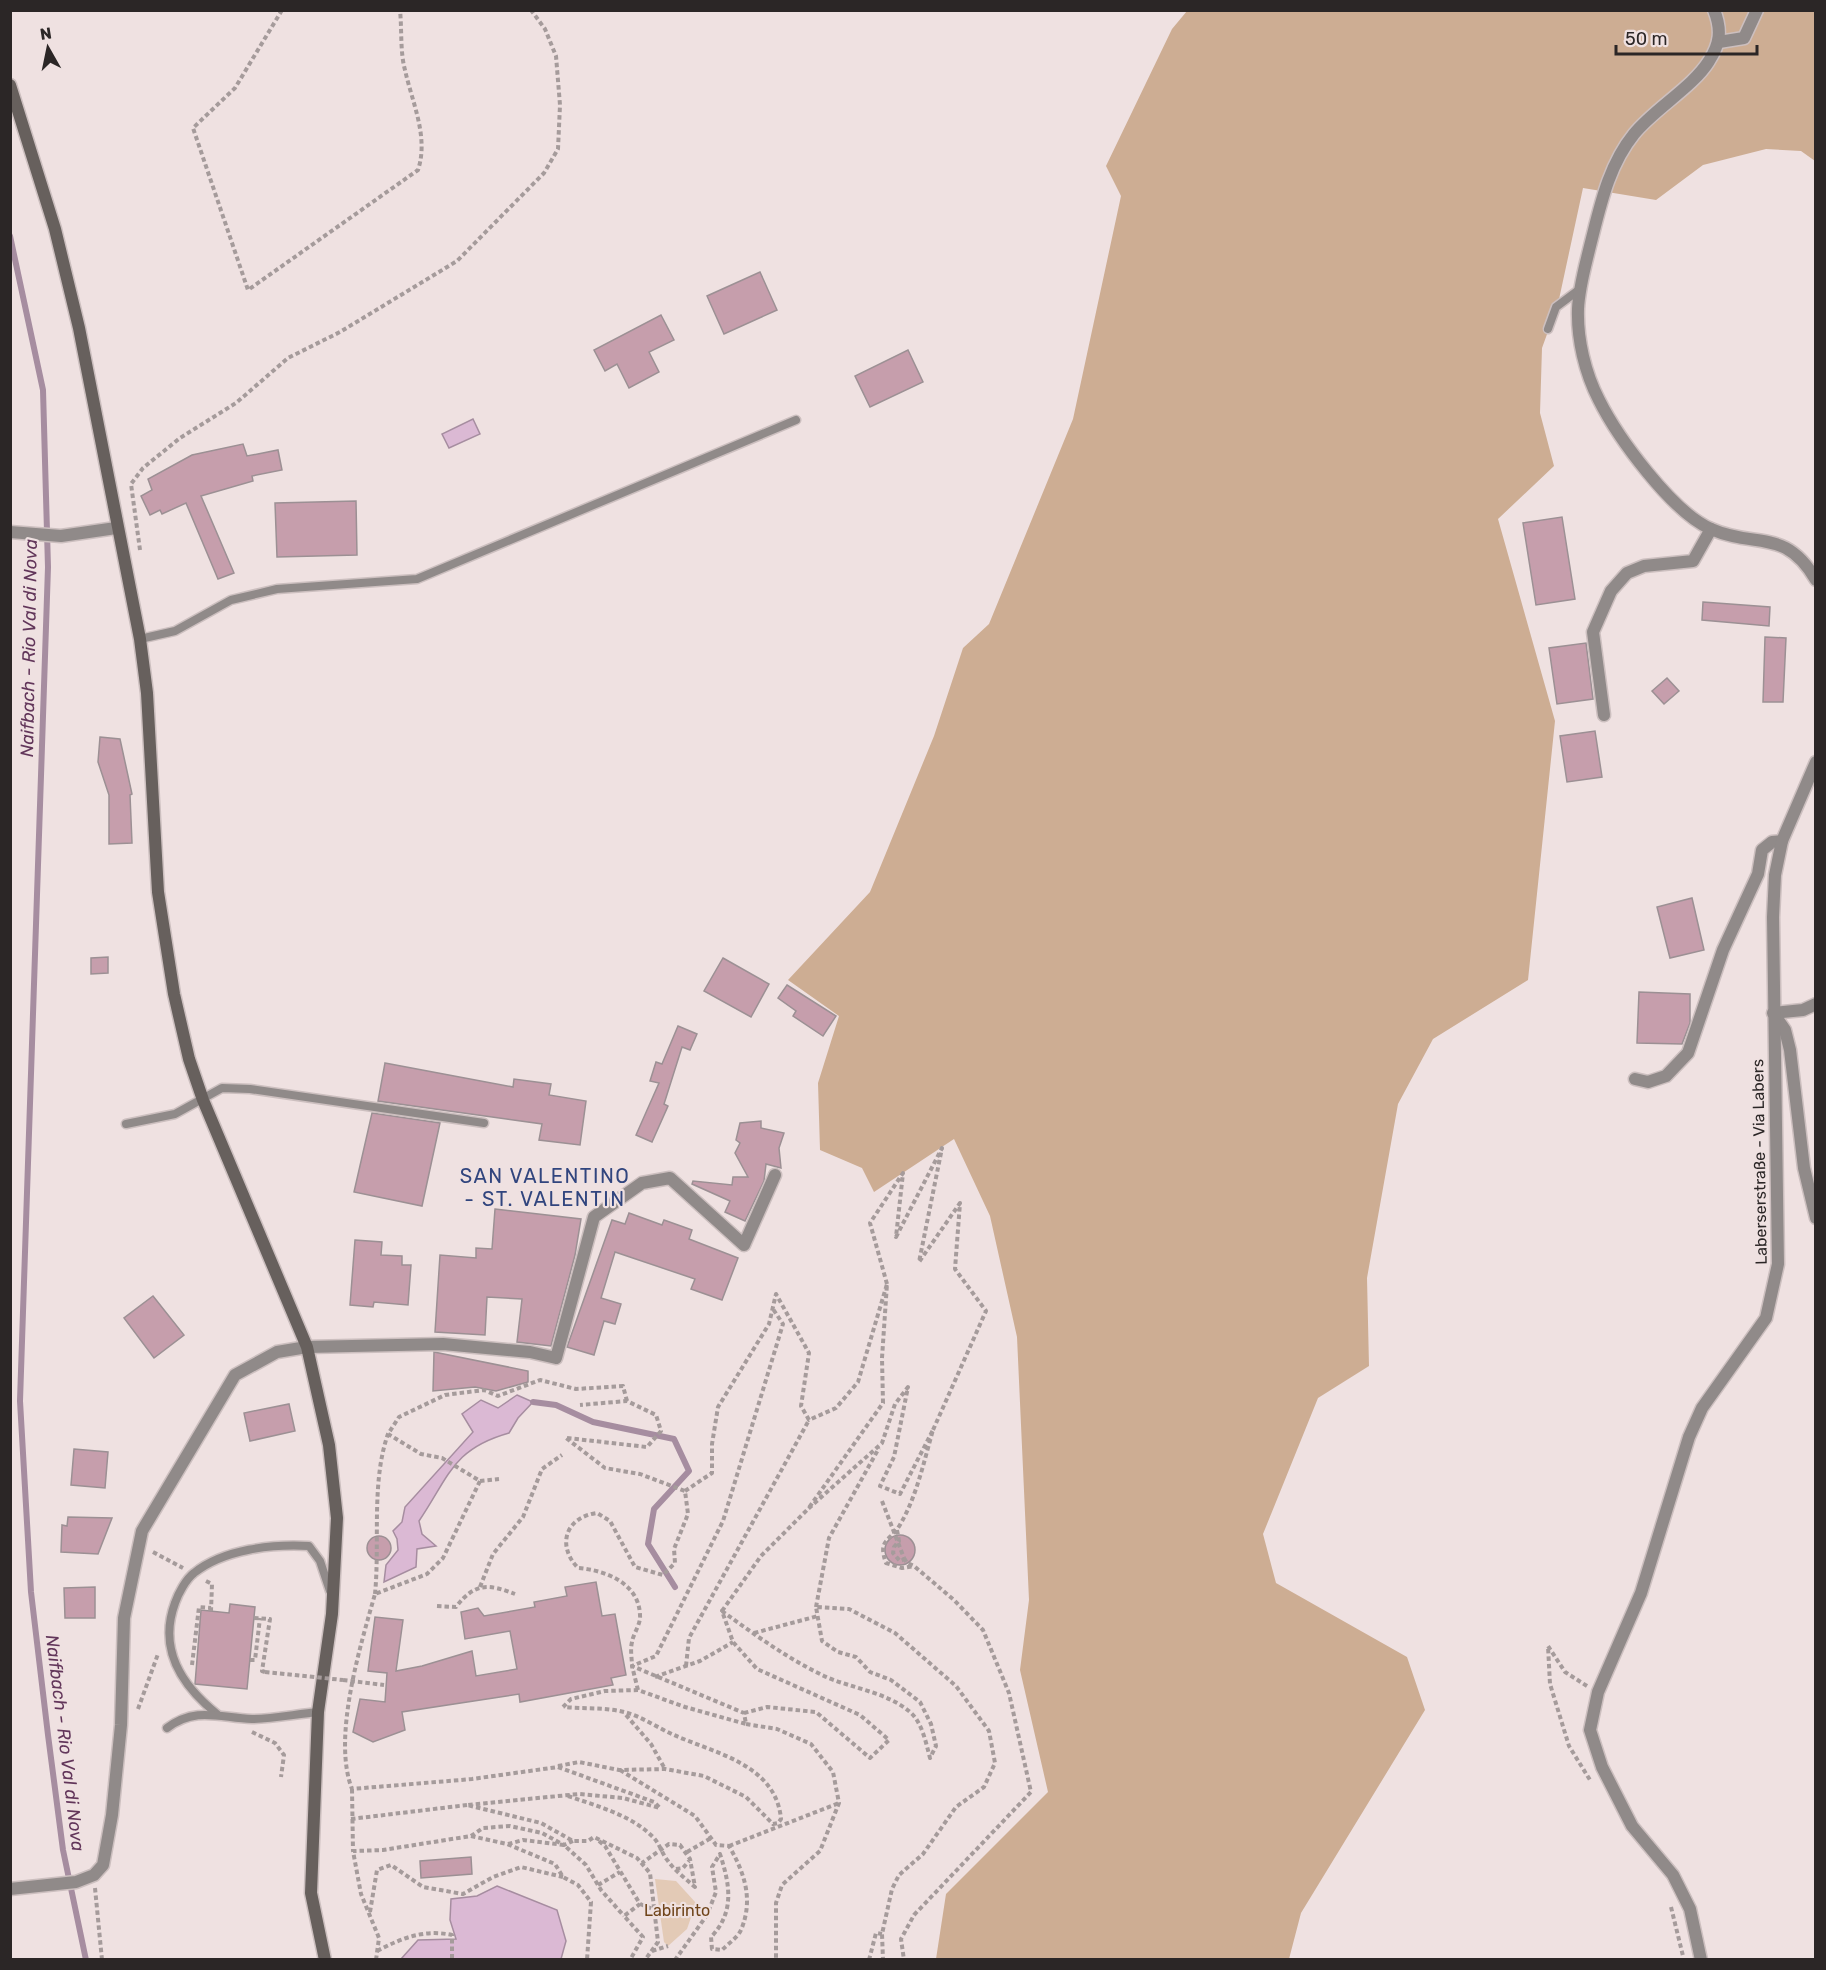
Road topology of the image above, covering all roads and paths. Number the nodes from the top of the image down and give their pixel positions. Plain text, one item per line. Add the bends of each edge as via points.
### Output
1 (282, 10) edge
2 (400, 10) edge
3 (531, 10) edge
4 (1714, 10) edge
5 (1757, 10) edge
6 (1719, 42) junction
7 (10, 85) edge
8 (1580, 289) junction
9 (1548, 329) dead end
10 (796, 420) dead end
11 (117, 528) junction
12 (1711, 530) junction
13 (10, 532) edge
14 (141, 555) dead end
15 (1815, 580) edge
16 (140, 639) junction
17 (1604, 715) dead end
18 (1815, 762) edge
19 (1782, 841) junction
20 (1815, 1004) edge
21 (1773, 1013) junction
22 (1635, 1079) dead end
23 (203, 1100) junction
24 (484, 1123) dead end
25 (126, 1124) dead end
26 (775, 1175) dead end
27 (1815, 1218) edge
28 (887, 1284) junction
29 (773, 1310) junction
30 (307, 1347) junction
31 (627, 1401) junction
32 (580, 1405) dead end
33 (809, 1420) junction
34 (933, 1430) junction
35 (388, 1434) junction
36 (882, 1443) junction
37 (562, 1455) dead end
38 (499, 1479) dead end
39 (480, 1481) junction
40 (686, 1491) junction
41 (882, 1501) dead end
42 (808, 1509) junction
43 (897, 1529) junction
44 (904, 1559) junction
45 (914, 1566) junction
46 (480, 1587) junction
47 (375, 1594) junction
48 (515, 1594) dead end
49 (333, 1597) junction
50 (437, 1606) dead end
51 (816, 1607) junction
52 (211, 1608) dead end
53 (722, 1611) junction
54 (818, 1616) junction
55 (254, 1618) dead end
56 (260, 1618) junction
57 (753, 1634) junction
58 (168, 1639) junction
59 (733, 1642) junction
60 (252, 1660) dead end
61 (632, 1666) junction
62 (686, 1666) junction
63 (654, 1677) junction
64 (352, 1681) junction
65 (384, 1684) dead end
66 (189, 1688) junction
67 (638, 1690) junction
68 (318, 1712) junction
69 (624, 1712) junction
70 (217, 1713) junction
71 (744, 1713) junction
72 (235, 1717) junction
73 (746, 1724) junction
74 (121, 1725) junction
75 (166, 1728) dead end
76 (558, 1767) junction
77 (665, 1769) junction
78 (620, 1770) junction
79 (281, 1777) dead end
80 (352, 1789) junction
81 (568, 1796) junction
82 (839, 1803) junction
83 (467, 1805) junction
84 (351, 1819) junction
85 (471, 1836) junction
86 (594, 1837) junction
87 (711, 1838) junction
88 (573, 1841) junction
89 (507, 1844) junction
90 (564, 1845) junction
91 (729, 1846) junction
92 (353, 1851) junction
93 (662, 1851) junction
94 (687, 1852) junction
95 (690, 1859) junction
96 (642, 1863) junction
97 (676, 1869) junction
98 (620, 1872) junction
99 (650, 1873) junction
100 (94, 1875) junction
101 (563, 1877) junction
102 (655, 1879) dead end
103 (598, 1885) junction
104 (10, 1889) edge
105 (640, 1904) junction
106 (655, 1910) junction
107 (370, 1913) junction
108 (624, 1916) junction
109 (882, 1934) junction
110 (668, 1946) dead end
111 (651, 1951) junction
112 (376, 1952) junction
113 (102, 1959) edge
114 (325, 1959) edge
115 (376, 1959) edge
116 (452, 1959) edge
117 (587, 1959) edge
118 (630, 1959) edge
119 (645, 1959) edge
120 (675, 1959) edge
121 (776, 1959) edge
122 (869, 1959) edge
123 (883, 1959) edge
124 (904, 1959) edge
125 (1701, 1959) edge

1 - 2 path via 235,88 193,128 248,290 418,170 422,157 418,120 404,68
3 - 14 path via 556,56 560,105 558,149 544,173 457,261 340,332 288,358 236,404 180,438 143,468 131,484
4 - 6 street via 1720,24
5 - 6 street via 1744,38
6 - 8 street via 1708,64 1635,133 1617,159 1605,187
7 - 11 main road via 55,229 79,328
8 - 9 lane via 1556,307
8 - 12 street via 1581,345 1599,400 1659,485 1691,517
10 - 16 lane via 417,579 277,589 231,600 175,631
11 - 13 street via 61,536
11 - 16 main road
12 - 15 street via 1779,544 1806,564
12 - 17 street via 1693,561 1644,566 1627,573 1611,591 1593,632
16 - 23 main road via 147,693 158,892 174,994
18 - 19 street, Laberserstraße - Via Labers
19 - 21 street, Laberserstraße - Via Labers via 1775,875
19 - 22 street via 1772,842 1762,850 1758,874 1723,950 1688,1053 1666,1076 1648,1082
20 - 21 street via 1803,1010
21 - 27 street via 1785,1030 1790,1050 1799,1136
21 - 125 street, Laberserstraße - Via Labers via 1778,1264 1766,1318 1702,1408 1689,1437 1641,1593 1598,1692 1590,1730 1602,1767 1632,1826 1673,1875 1690,1909
23 - 24 lane via 222,1088 250,1089
23 - 25 lane via 176,1114
23 - 30 main road
26 - 30 street via 744,1245 670,1178 642,1183 594,1217 556,1358 443,1344
28 - 33 path via 858,1383 836,1408
28 - 34 path via 870,1223 903,1173 896,1237 942,1148 919,1262 960,1203 955,1269 986,1311
28 - 42 path via 883,1403
29 - 33 path via 776,1294 809,1353 801,1406
29 - 40 path via 769,1324 718,1407 712,1473
29 - 61 path via 783,1324 723,1521 656,1656
30 - 49 main road via 334,1486 337,1518
30 - 74 street via 277,1352 235,1375 142,1531 124,1618
31 - 32 path
31 - 35 path via 623,1386 576,1389 540,1380 498,1396 484,1389 445,1395 399,1417
31 - 40 path via 656,1415 661,1431 647,1447 566,1438 605,1468 640,1474
33 - 62 path via 689,1638
34 - 36 path via 900,1494 880,1486 894,1457 908,1387 895,1404
34 - 43 path via 919,1479
35 - 39 path via 421,1454 442,1458
35 - 47 path via 378,1474
36 - 42 path
36 - 51 path via 829,1538
37 - 46 path via 542,1469 523,1517 493,1554
38 - 39 path
39 - 47 path via 443,1558 427,1574
40 - 61 path via 688,1514 674,1550 675,1563 663,1575 635,1567 604,1515 584,1514 574,1520 568,1532 568,1553 578,1568 616,1578 634,1592 641,1616 631,1643
41 - 44 path, bridge
42 - 53 path via 761,1556
43 - 44 path via 899,1541 893,1554 900,1561
43 - 45 path via 885,1540 882,1551 886,1563 903,1568
44 - 45 path
45 - 124 path via 983,1630 1009,1693 1031,1792 914,1915 901,1939
46 - 48 path via 488,1585
46 - 50 path via 456,1606
47 - 64 path
49 - 58 lane via 320,1561 309,1546 267,1547 236,1554 193,1574 177,1597
49 - 68 main road
51 - 54 path
51 - 109 path via 849,1610 895,1633 956,1686 989,1731 995,1763 984,1788 956,1807 923,1854 899,1875
52 - 66 path via 199,1607
53 - 57 path
53 - 59 path
54 - 57 path
54 - 57 path via 822,1641 838,1652 856,1657 870,1672 891,1680 920,1702 936,1746 930,1758 922,1729 910,1712 825,1677
55 - 56 path
56 - 60 path
56 - 64 path, bridge via 270,1619 262,1671
58 - 66 lane via 173,1662
58 - 74 path via 162,1644 135,1715
59 - 62 path
59 - 71 path via 757,1669 860,1715 889,1740 870,1758 816,1712 767,1707
61 - 63 path
61 - 67 path
62 - 63 path
63 - 71 path
64 - 65 path
64 - 80 path via 345,1771
66 - 70 lane
67 - 69 path via 605,1691 571,1699 563,1707
67 - 73 path
68 - 72 lane via 252,1719
68 - 114 main road via 311,1893
69 - 77 path via 651,1744
69 - 77 path via 755,1772 770,1791 781,1819 773,1824 746,1797 704,1776
70 - 72 lane
70 - 75 lane via 179,1719
71 - 73 path
72 - 79 path via 242,1728 275,1743 284,1755
73 - 82 path via 777,1729 811,1744 833,1772
74 - 100 street via 103,1865
76 - 78 path via 579,1762
76 - 80 path
76 - 81 path via 654,1802 660,1808 612,1796
77 - 78 path
78 - 87 path via 695,1816
80 - 84 path
81 - 83 path
81 - 93 path via 614,1812 644,1829
82 - 91 path
82 - 121 path via 819,1851 782,1885 776,1903
83 - 84 path
83 - 88 path via 541,1823
84 - 92 path
85 - 89 path
85 - 90 path via 483,1828 510,1826 542,1833
85 - 92 path
86 - 88 path
86 - 96 path
86 - 98 path via 605,1846
87 - 91 path via 716,1845
87 - 94 path
88 - 90 path
89 - 90 path via 523,1840
89 - 101 path via 555,1864
90 - 103 path via 586,1865
91 - 120 path via 745,1872 747,1904 741,1932 722,1950 712,1949 711,1937 723,1924 730,1884 720,1854 712,1867 716,1892 707,1915
92 - 107 path via 361,1894
93 - 94 path via 669,1844 680,1845
93 - 96 path
93 - 97 path
94 - 95 path
95 - 97 path via 683,1868
95 - 97 path via 695,1887
96 - 99 path
98 - 103 path
98 - 105 path
99 - 102 path
99 - 106 path
100 - 104 street via 76,1882
100 - 113 path
101 - 107 path via 520,1867 463,1894 423,1887 391,1865 377,1870
101 - 117 path via 578,1885 591,1902
103 - 108 path
105 - 106 path
105 - 108 path
106 - 111 path via 658,1942
107 - 112 path via 379,1938
108 - 118 path via 643,1937
109 - 122 path via 876,1933
109 - 123 path
110 - 111 path
111 - 119 path
112 - 115 path
112 - 116 path via 416,1934 452,1935

